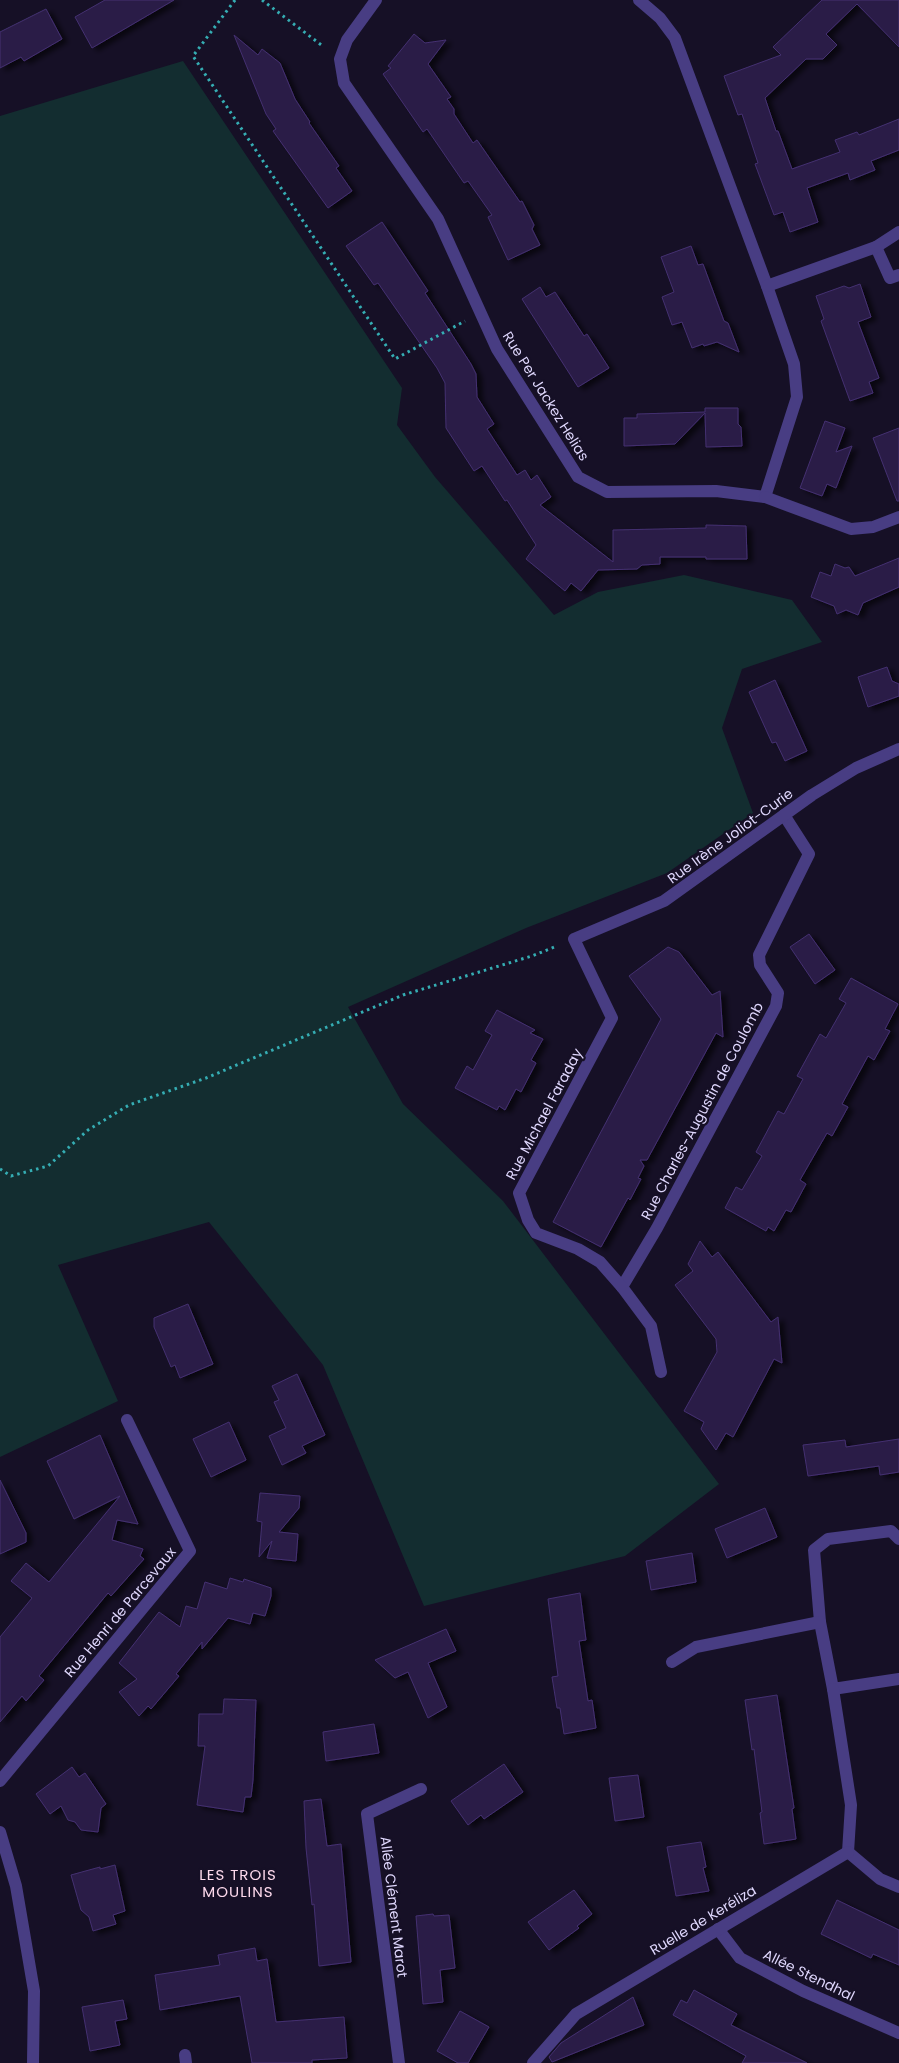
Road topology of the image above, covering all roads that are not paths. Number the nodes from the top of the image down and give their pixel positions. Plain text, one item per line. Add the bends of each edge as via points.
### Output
1 (376, 0) edge
2 (639, 0) edge
3 (899, 232) edge
4 (876, 247) junction
5 (899, 275) edge
6 (767, 286) junction
7 (765, 497) junction
8 (899, 517) edge
9 (899, 749) edge
10 (784, 815) junction
11 (574, 939) joint
12 (622, 1287) junction
13 (661, 1372) dead end
14 (127, 1420) dead end
15 (899, 1539) edge
16 (820, 1622) junction
17 (672, 1662) dead end
18 (899, 1679) edge
19 (833, 1689) junction
20 (0, 1781) edge
21 (421, 1789) dead end
22 (0, 1832) edge
23 (848, 1852) junction
24 (899, 1887) edge
25 (718, 1929) junction
26 (899, 2033) edge
27 (32, 2063) edge
28 (399, 2063) edge
29 (533, 2063) edge

1 - 7 street, Rue Per Jackez Helias via 347,40 340,59 344,83 438,219 497,349 578,477 607,492 716,491
2 - 6 street via 660,18 675,38
3 - 4 street
4 - 5 street via 890,278
4 - 6 street
6 - 7 street via 794,364 797,397
7 - 8 street, Rue Per Jackez Helias via 851,529 873,527
9 - 10 street, Rue Irène Joliot-Curie via 856,768
10 - 11 street, Rue Irène Joliot-Curie via 664,901
10 - 12 street, Rue Charles-Augustin de Coulomb via 808,854 758,955 760,965 778,993 776,1006
11 - 12 street, Rue Michael Faraday via 612,1018 519,1193 536,1233 578,1249 600,1262
12 - 13 street, Rue Michael Faraday via 651,1326
14 - 20 street, Rue Henri de Parcevaux via 190,1551
15 - 16 street via 891,1530 828,1538 814,1550
16 - 17 street via 696,1647
16 - 19 street
18 - 19 street
19 - 23 street via 850,1805
21 - 28 street, Allée Clément Marot via 367,1814
22 - 27 street via 16,1886 34,1992
23 - 24 street via 880,1879
23 - 25 street, Ruelle de Keréliza
25 - 26 street, Allée Stendhal via 740,1958 803,1991
25 - 29 street, Ruelle de Keréliza via 576,2014

